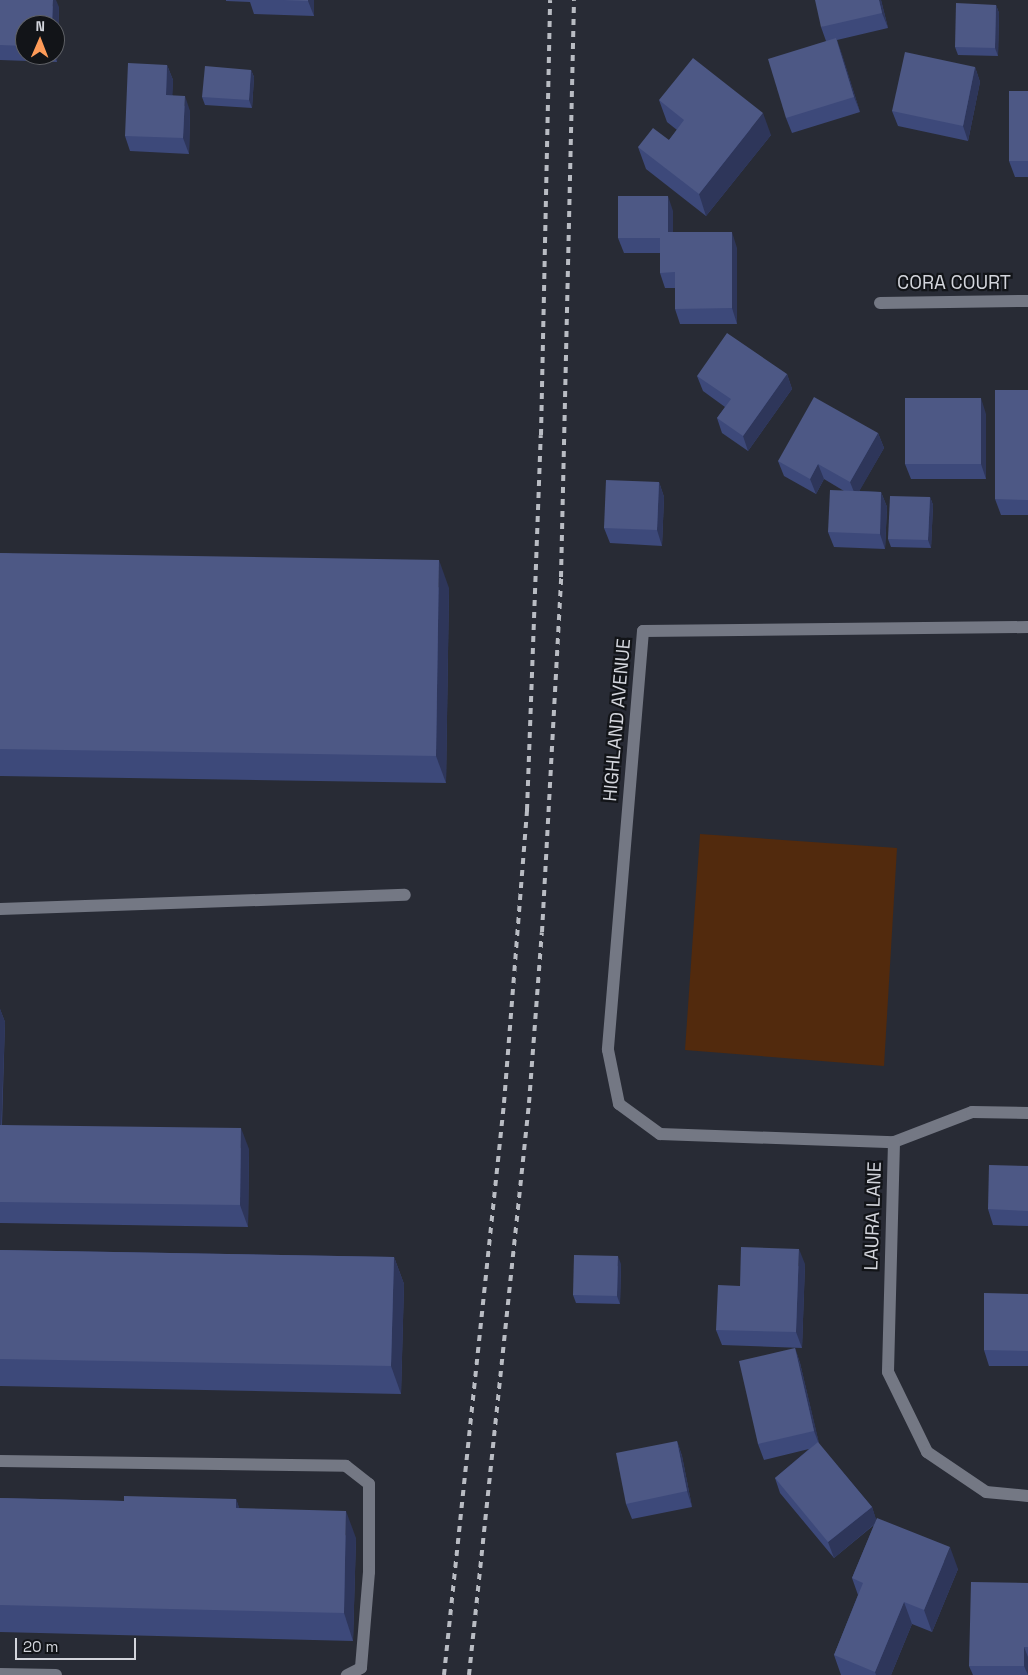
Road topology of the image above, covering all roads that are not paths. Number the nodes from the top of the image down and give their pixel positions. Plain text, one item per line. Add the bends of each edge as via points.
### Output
1 (1028, 301) edge
2 (880, 302) dead end
3 (1028, 627) edge
4 (405, 895) dead end
5 (0, 909) edge
6 (619, 1104) joint
7 (1028, 1113) edge
8 (894, 1142) junction
9 (0, 1461) edge
10 (1028, 1496) edge
11 (361, 1672) edge
12 (0, 1674) edge
13 (56, 1675) edge
14 (347, 1675) edge

1 - 2 street, CORA COURT
3 - 6 street, HIGHLAND AVENUE via 643,631 608,1050
4 - 5 street
6 - 8 street, LAURA LANE via 660,1134
7 - 8 street via 972,1112
8 - 10 street, LAURA LANE via 888,1372 927,1452 986,1492
9 - 11 street via 346,1466 369,1484 369,1572
11 - 14 street
12 - 13 street

